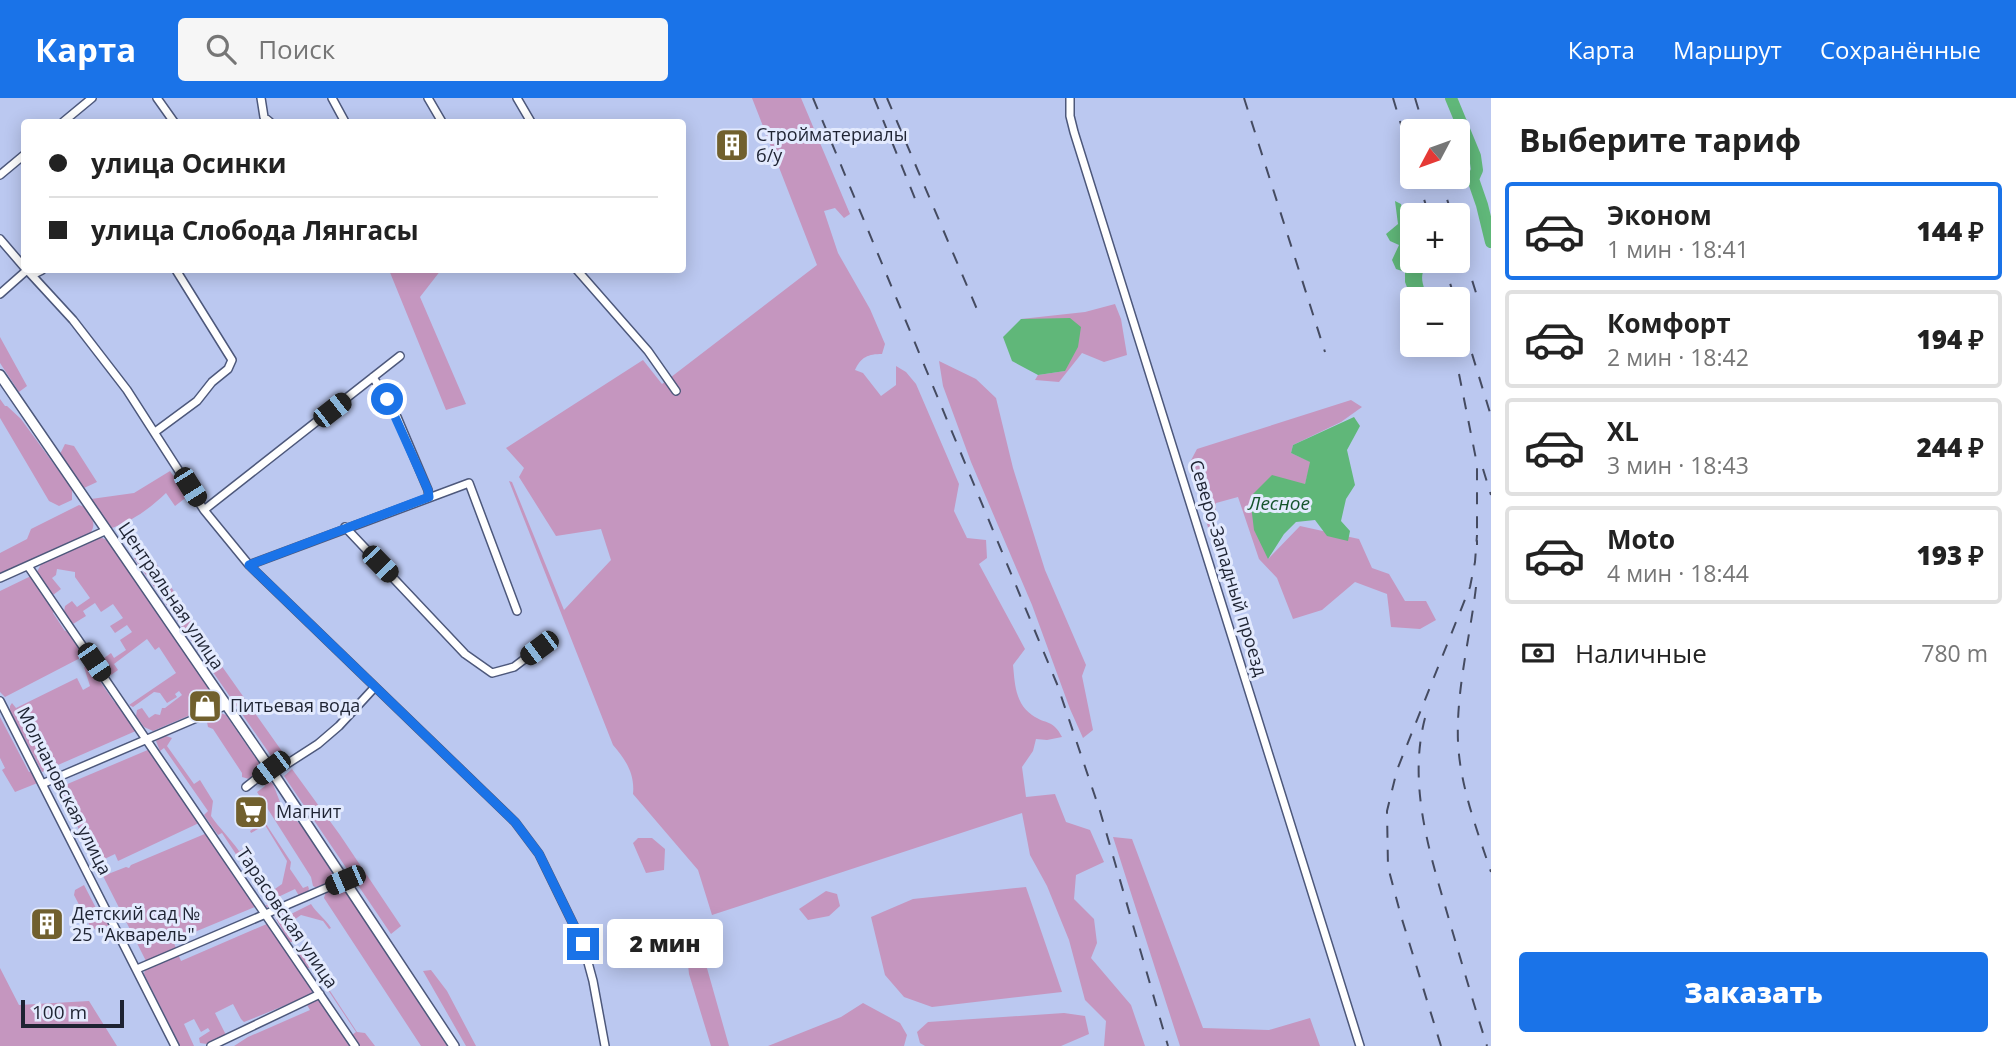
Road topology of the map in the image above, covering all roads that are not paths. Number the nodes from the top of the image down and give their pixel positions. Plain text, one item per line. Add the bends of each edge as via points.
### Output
1 (92, 98) edge
2 (156, 98) edge
3 (261, 98) edge
4 (332, 98) edge
5 (428, 98) edge
6 (517, 98) edge
7 (1070, 98) edge
8 (67, 119) edge
9 (172, 119) edge
10 (266, 119) edge
11 (343, 119) edge
12 (440, 119) edge
13 (529, 119) edge
14 (21, 158) edge
15 (0, 175) edge
16 (0, 239) edge
17 (21, 262) edge
18 (24, 273) edge
19 (31, 273) edge
20 (178, 273) edge
21 (580, 273) edge
22 (0, 294) edge
23 (400, 356) dead end
24 (0, 375) edge
25 (373, 377) junction
26 (676, 391) dead end
27 (155, 432) junction
28 (429, 497) junction
29 (204, 510) junction
30 (345, 527) junction
31 (107, 530) junction
32 (249, 565) junction
33 (28, 566) junction
34 (0, 578) edge
35 (517, 611) dead end
36 (539, 648) dead end
37 (374, 688) junction
38 (0, 701) edge
39 (227, 705) junction
40 (146, 740) junction
41 (272, 771) junction
42 (42, 784) junction
43 (246, 787) dead end
44 (345, 880) junction
45 (265, 914) junction
46 (136, 970) junction
47 (320, 995) junction
48 (176, 1046) edge
49 (212, 1046) edge
50 (355, 1046) edge
51 (454, 1046) edge
52 (606, 1046) edge
53 (1360, 1046) edge

1 - 8 street
2 - 9 street
3 - 10 street
4 - 11 street
5 - 12 street
6 - 13 street
7 - 53 street, Северо-Западный проезд via 1078,145
14 - 15 street
16 - 17 street
18 - 22 street
19 - 27 street via 73,320
20 - 27 street via 232,360 197,401
21 - 26 street via 649,351
23 - 25 street
24 - 31 street, Центральная улица
25 - 28 street via 397,418
25 - 29 street
27 - 29 street
28 - 30 street
28 - 35 street via 468,483
29 - 32 street
30 - 32 street
30 - 36 street via 465,654 492,673 514,667
31 - 33 street
31 - 39 street, Центральная улица
32 - 37 street
33 - 34 street
33 - 40 street, Тарасовская улица
37 - 41 street via 329,735
37 - 52 street via 515,822 539,854 583,944
38 - 42 street, Молчановская улица
39 - 40 street
39 - 41 street, Центральная улица
40 - 42 street
40 - 45 street, Тарасовская улица
41 - 43 street
41 - 44 street, Центральная улица
42 - 46 street, Молчановская улица
44 - 45 street
44 - 51 street, Центральная улица
45 - 46 street
45 - 47 street, Тарасовская улица
46 - 48 street, Молчановская улица
47 - 49 street
47 - 50 street, Тарасовская улица

